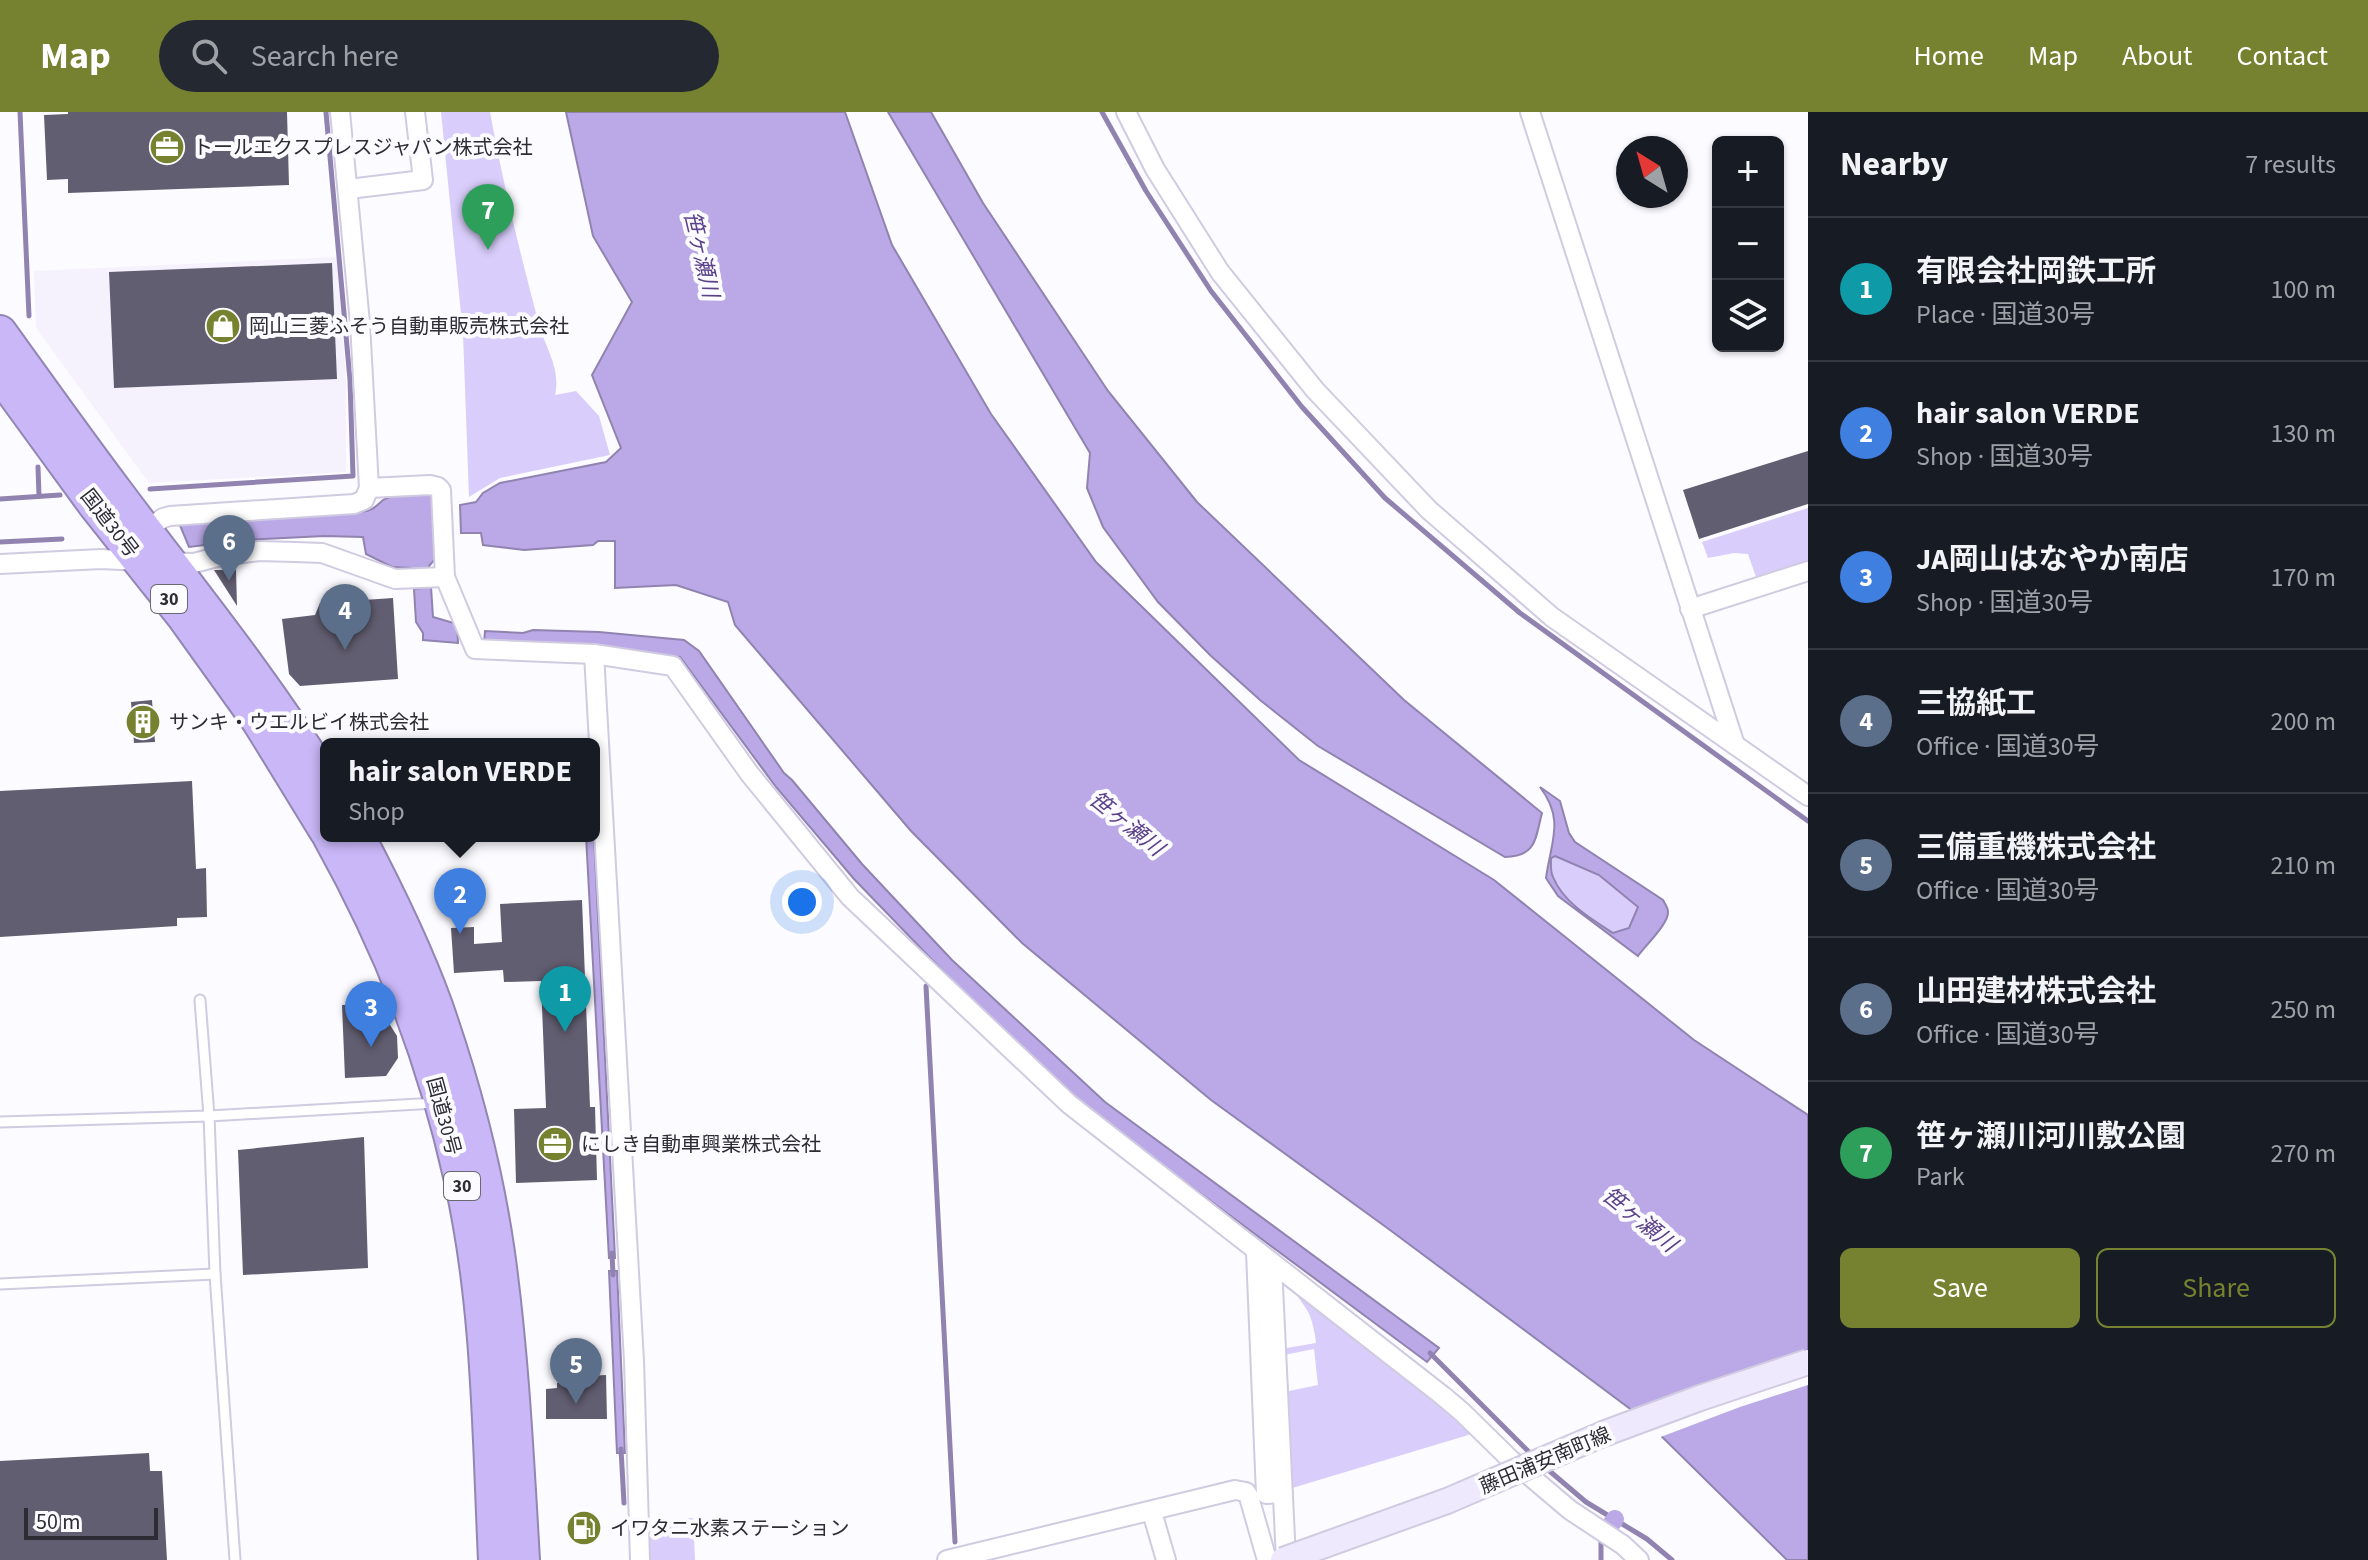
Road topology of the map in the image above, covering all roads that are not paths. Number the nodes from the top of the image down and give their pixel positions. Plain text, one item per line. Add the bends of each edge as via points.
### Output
1 (340, 112) edge
2 (415, 112) edge
3 (1126, 112) edge
4 (1530, 112) edge
5 (349, 189) junction
6 (0, 332) edge
7 (0, 375) edge
8 (369, 488) junction
9 (137, 545) junction
10 (171, 562) junction
11 (0, 564) edge
12 (1808, 571) edge
13 (438, 577) junction
14 (1697, 607) junction
15 (585, 654) junction
16 (591, 738) edge
17 (1735, 745) junction
18 (320, 772) edge
19 (1808, 796) edge
20 (320, 822) edge
21 (332, 842) edge
22 (361, 842) edge
23 (598, 842) edge
24 (200, 1000) dead end
25 (441, 1103) junction
26 (209, 1116) junction
27 (0, 1122) edge
28 (1256, 1252) junction
29 (1272, 1265) junction
30 (215, 1274) junction
31 (0, 1284) edge
32 (1808, 1362) edge
33 (1283, 1497) junction
34 (1251, 1505) junction
35 (1152, 1512) junction
36 (235, 1560) edge
37 (495, 1560) edge
38 (523, 1560) edge
39 (640, 1560) edge
40 (947, 1560) edge
41 (1166, 1560) edge
42 (1267, 1560) edge
43 (1285, 1560) edge
44 (1639, 1560) edge

1 - 5 street
2 - 5 street via 423,180
3 - 17 street via 1220,272 1315,390 1419,499 1552,617
4 - 14 street
5 - 8 street
6 - 9 highway, 国道30号 / 30
7 - 9 highway, 国道30号 / 30
8 - 9 street via 364,500 354,504 170,516
8 - 13 street via 438,487 445,538
9 - 10 highway, 国道30号 / 30
9 - 11 street via 101,559
9 - 20 highway, 国道30号 / 30 via 259,722
10 - 13 street via 259,551 322,553 384,577
10 - 18 highway, 国道30号 / 30
12 - 14 street
13 - 15 street via 475,649
14 - 17 street
15 - 16 street
15 - 28 street via 673,666 749,773 850,897 1069,1104
17 - 19 street
21 - 25 highway, 国道30号 / 30 via 361,893 412,1009
22 - 38 highway, 国道30号 / 30 via 435,1004 485,1181 505,1315
23 - 39 street via 633,1345
24 - 26 lane
25 - 26 lane
25 - 37 highway, 国道30号 / 30 via 462,1181 481,1314
26 - 27 lane
26 - 30 lane
28 - 29 street
28 - 33 street via 1266,1494
29 - 33 street
29 - 44 street via 1443,1396 1570,1510
30 - 31 lane
30 - 36 lane
32 - 43 street, 藤田浦安南町線, bridge via 1603,1434 1447,1501
33 - 34 street
33 - 43 street
34 - 35 street via 1246,1492 1235,1490
34 - 42 street
35 - 40 street
35 - 41 street

